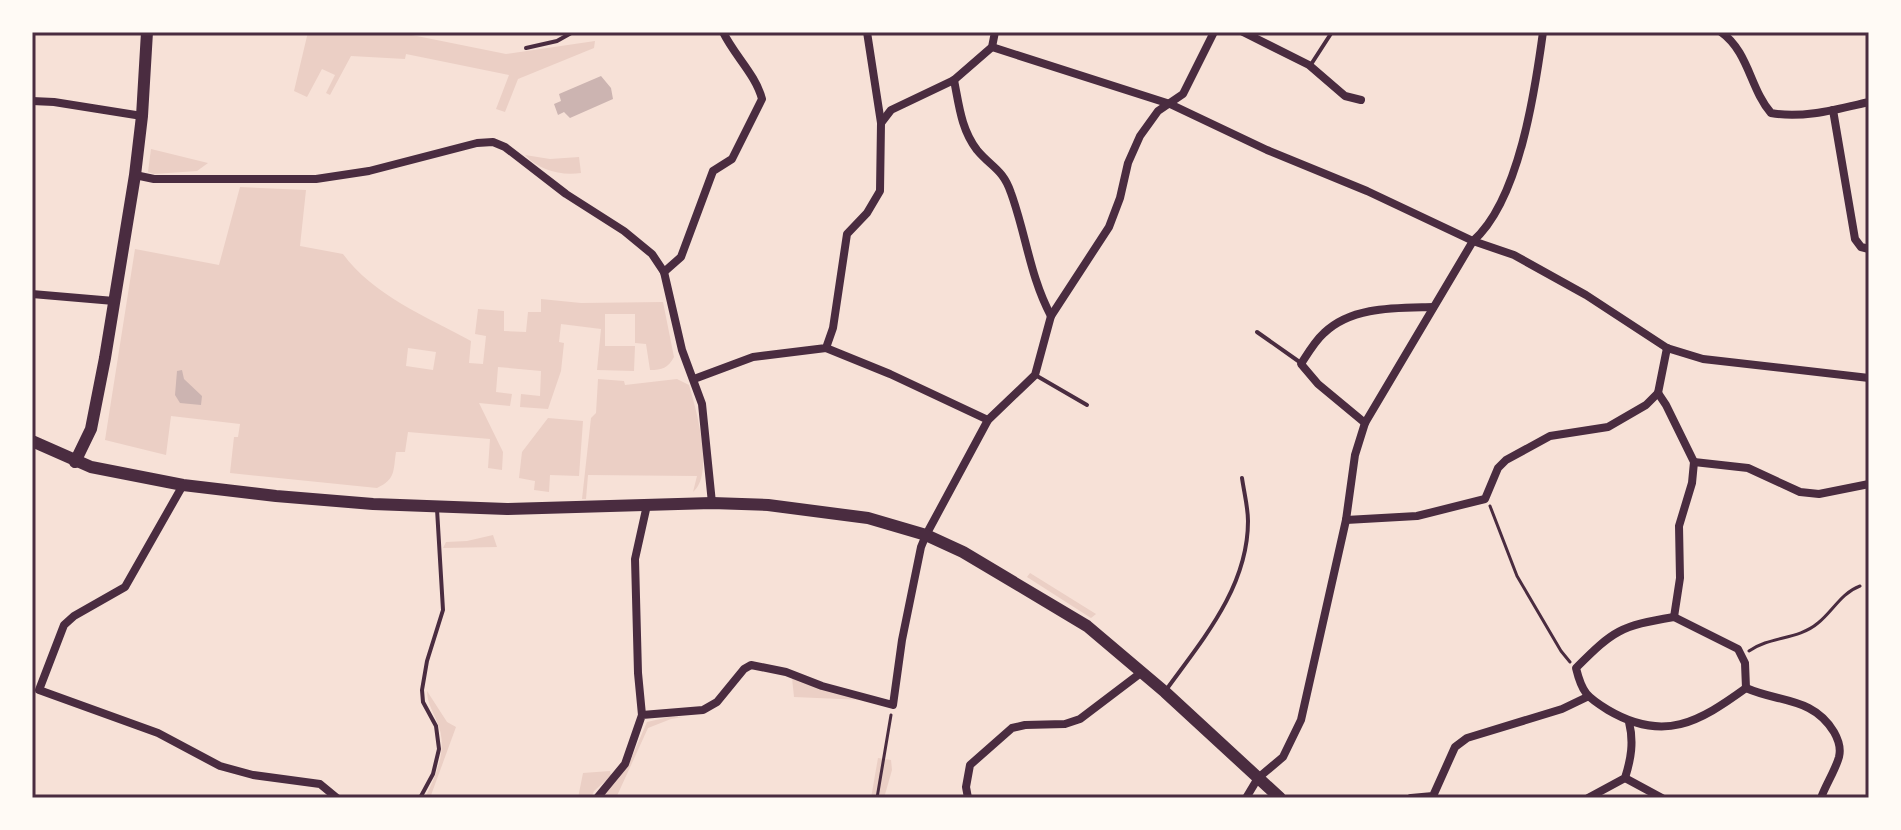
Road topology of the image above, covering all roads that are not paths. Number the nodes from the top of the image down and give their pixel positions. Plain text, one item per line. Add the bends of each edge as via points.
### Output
1 (147, 32) edge
2 (573, 32) edge
3 (723, 32) edge
4 (867, 32) edge
5 (995, 32) edge
6 (1214, 32) edge
7 (1243, 32) edge
8 (1332, 32) edge
9 (1543, 32) edge
10 (1721, 32) edge
11 (1261, 35) edge
12 (992, 47) junction
13 (526, 48) dead end
14 (1310, 66) junction
15 (954, 80) junction
16 (1361, 100) dead end
17 (32, 101) edge
18 (1869, 102) edge
19 (1170, 104) junction
20 (1833, 110) junction
21 (142, 116) junction
22 (881, 123) junction
23 (135, 175) junction
24 (1473, 241) junction
25 (1869, 249) edge
26 (664, 272) junction
27 (32, 294) edge
28 (114, 301) junction
29 (1433, 307) junction
30 (1051, 316) junction
31 (1257, 332) dead end
32 (826, 348) junction
33 (1667, 348) junction
34 (1301, 364) junction
35 (1035, 375) junction
36 (1869, 378) edge
37 (694, 379) junction
38 (1658, 393) junction
39 (1087, 405) dead end
40 (988, 420) junction
41 (1365, 423) junction
42 (32, 441) edge
43 (75, 462) junction
44 (1694, 462) junction
45 (1242, 478) dead end
46 (1869, 484) edge
47 (183, 485) junction
48 (712, 503) junction
49 (647, 505) junction
50 (437, 506) junction
51 (1346, 520) junction
52 (926, 535) junction
53 (1674, 617) junction
54 (1142, 672) junction
55 (1746, 688) junction
56 (1165, 692) junction
57 (1587, 697) junction
58 (642, 715) junction
59 (1629, 722) junction
60 (1258, 778) junction
61 (1625, 778) junction
62 (1435, 797) edge
63 (337, 798) edge
64 (420, 798) edge
65 (597, 798) edge
66 (968, 798) edge
67 (1246, 798) edge
68 (1280, 798) edge
69 (1411, 798) edge
70 (1588, 798) edge
71 (1662, 798) edge
72 (1821, 798) edge

1 - 21 main road
2 - 13 lane
3 - 26 street via 762,99 732,159 713,171 681,257
4 - 22 street
5 - 12 street
6 - 19 street via 1183,94
7 - 11 street
8 - 14 lane
9 - 24 street via 1519,155 1486,230
10 - 20 street via 1740,52 1771,113
11 - 14 street
12 - 15 street
12 - 19 street
14 - 16 street via 1345,96
15 - 22 street via 891,110
15 - 30 street via 970,140 1002,172 1012,193 1040,296
17 - 21 street
18 - 20 street
19 - 24 street
19 - 30 street via 1140,136 1109,227
20 - 25 street via 1855,239
21 - 23 main road
22 - 32 street via 880,191 847,234
23 - 26 street via 316,179 493,142 624,231
23 - 28 main road
24 - 29 street
24 - 33 street via 1514,255
26 - 37 street
27 - 28 street
28 - 43 main road via 91,429
29 - 34 street via 1392,308 1340,320 1322,334
29 - 41 street
30 - 35 street
31 - 34 lane
32 - 37 street via 753,357
32 - 40 street
33 - 36 street via 1703,359
33 - 38 street
34 - 41 street
35 - 39 lane
35 - 40 street
37 - 48 street via 702,404
38 - 44 street
38 - 51 street via 1608,427 1550,436 1506,460 1485,499 1417,516
40 - 52 street
41 - 51 street
42 - 43 main road
43 - 47 main road
44 - 46 street via 1748,468 1800,492 1819,494
44 - 53 street via 1679,526
45 - 56 lane via 1248,521 1241,568 1229,598
47 - 50 main road
47 - 63 street via 125,587 64,625 39,690 158,733 220,766 320,784
48 - 49 main road
48 - 52 main road via 825,511
49 - 50 main road
49 - 58 street via 635,559
50 - 64 lane via 443,610 422,690 439,749
51 - 60 street via 1301,720 1283,757
52 - 54 main road via 1087,626
52 - 58 street via 893,705 751,665 703,710
53 - 55 street via 1743,655
53 - 57 street via 1625,627 1606,639 1576,668
54 - 56 main road
54 - 66 street via 1080,719 1012,728 970,765
55 - 59 street via 1687,723 1660,727
55 - 72 street via 1817,710 1831,727 1840,753
56 - 60 main road
57 - 59 street
57 - 62 street via 1467,738 1455,747
58 - 65 street via 625,764
59 - 61 street via 1632,757
60 - 67 street
60 - 68 main road
61 - 70 street
61 - 71 street
62 - 69 street

